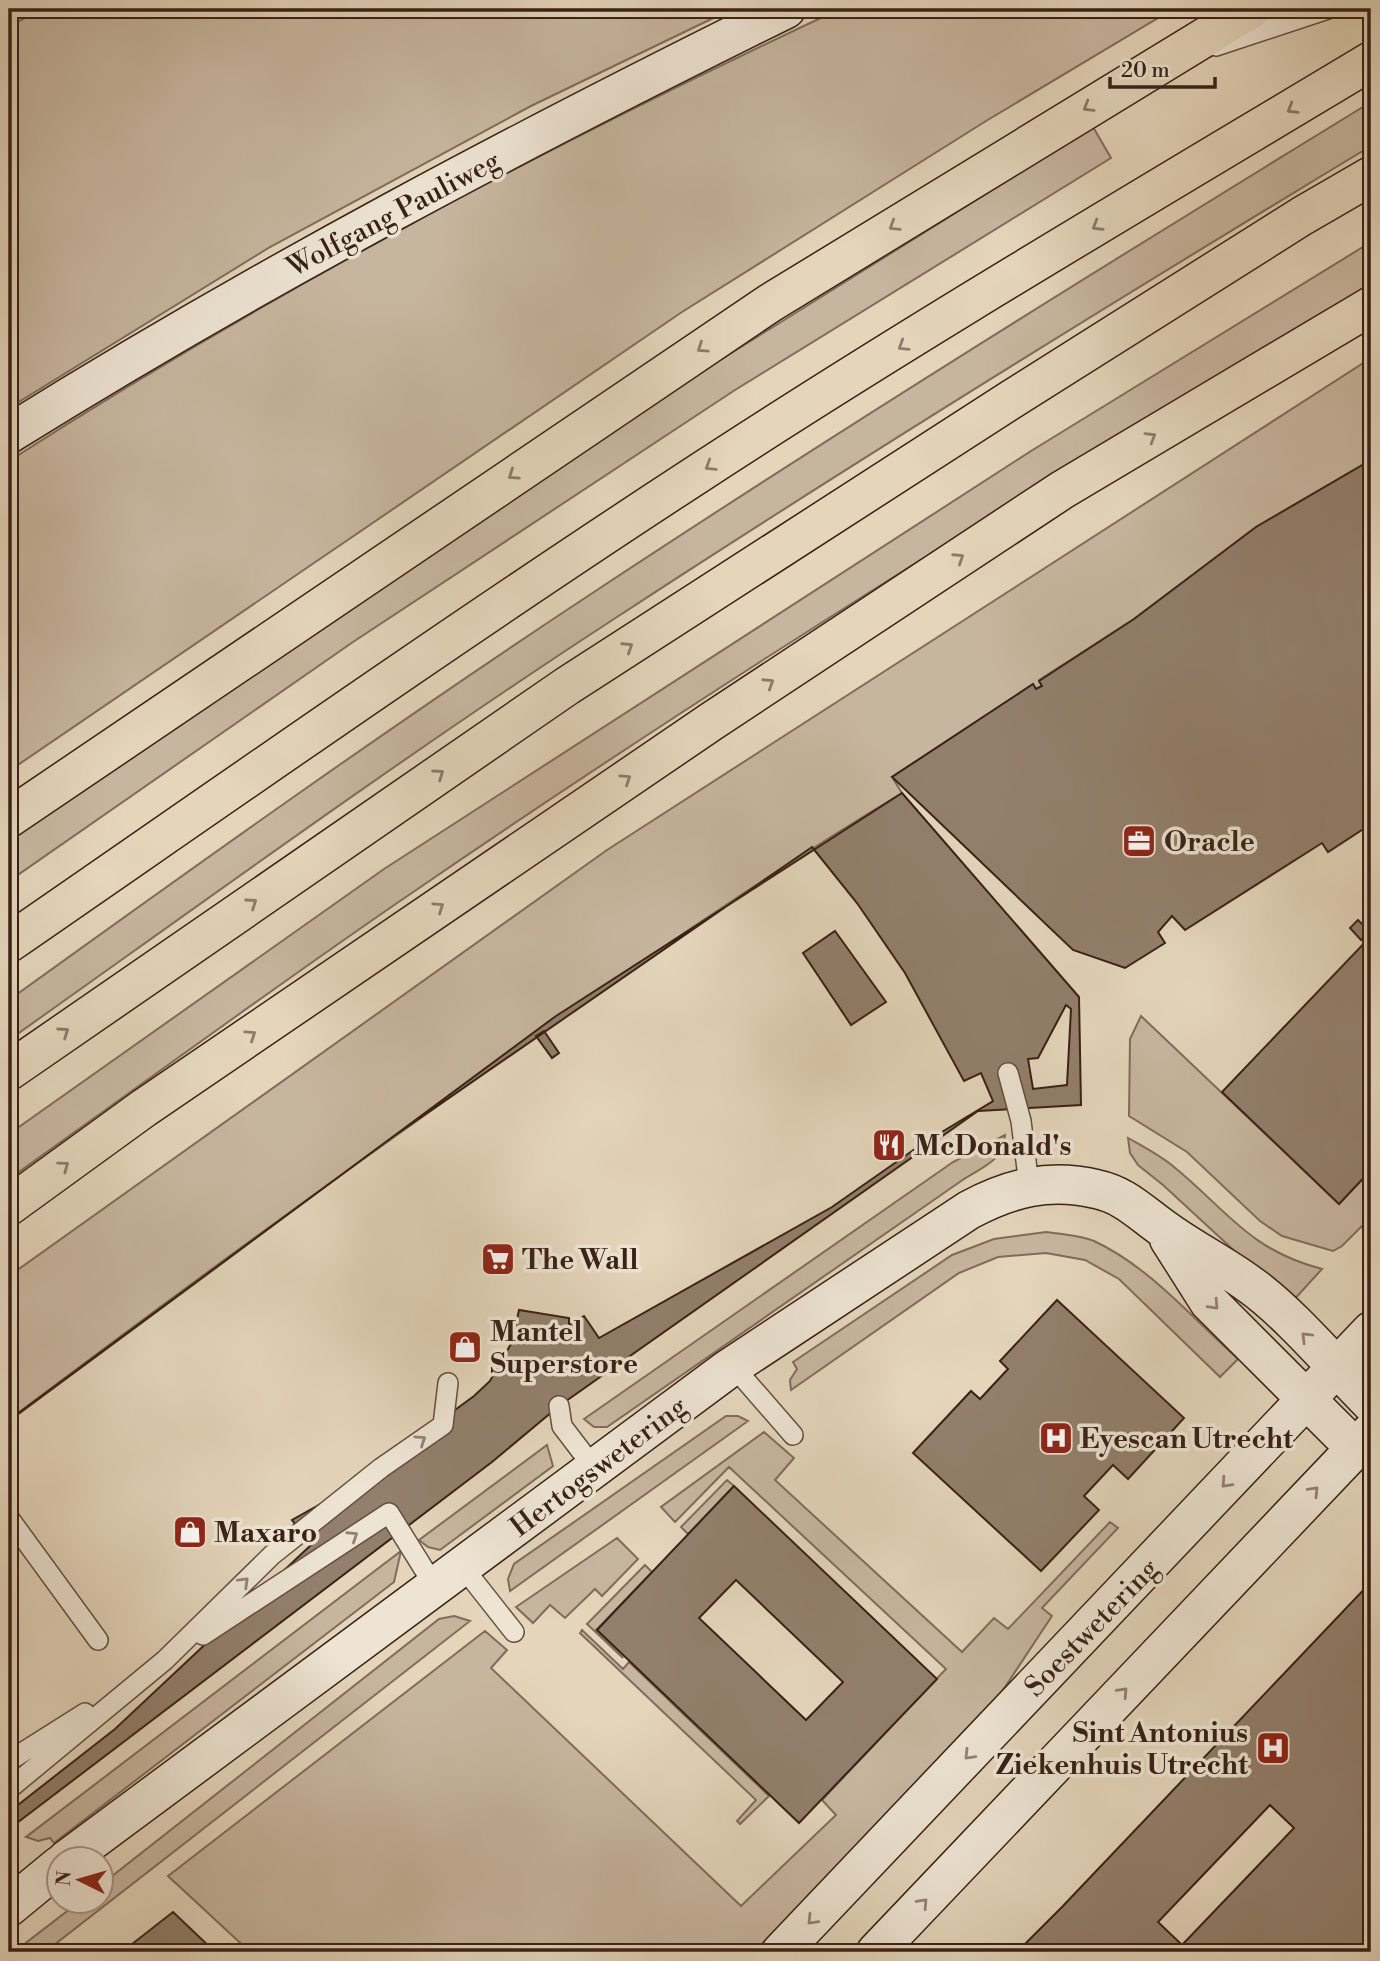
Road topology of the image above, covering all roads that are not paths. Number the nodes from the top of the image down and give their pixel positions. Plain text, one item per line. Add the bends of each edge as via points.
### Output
1 (786, 9) edge
2 (1251, 9) edge
3 (1328, 9) edge
4 (1371, 61) edge
5 (1156, 66) junction
6 (1371, 176) edge
7 (1371, 306) edge
8 (9, 434) edge
9 (9, 818) edge
10 (9, 943) edge
11 (9, 1071) edge
12 (1007, 1073) dead end
13 (1029, 1185) junction
14 (9, 1206) edge
15 (1163, 1228) junction
16 (1371, 1331) edge
17 (733, 1366) junction
18 (1336, 1368) junction
19 (448, 1383) dead end
20 (1307, 1399) junction
21 (1371, 1402) edge
22 (559, 1406) dead end
23 (793, 1435) dead end
24 (1366, 1448) edge
25 (594, 1468) junction
26 (9, 1518) edge
27 (448, 1576) junction
28 (514, 1632) dead end
29 (98, 1640) dead end
30 (165, 1660) junction
31 (9, 1761) edge
32 (9, 1789) edge
33 (85, 1846) edge
34 (46, 1877) edge
35 (9, 1907) edge
36 (781, 1952) edge
37 (876, 1952) edge

1 - 8 main road, Wolfgang Pauliweg via 614,94 282,272
2 - 5 highway
3 - 5 lane
4 -> 10 highway via 692,478
5 -> 9 highway via 770,303
11 -> 6 highway via 567,685 1023,392
14 -> 7 highway via 155,1100 712,721 1062,490
12 - 13 lane via 1021,1121
13 - 15 main road, Hertogswetering via 1099,1189 1139,1207
13 - 17 main road, Hertogswetering via 969,1210
18 -> 15 main road, Hertogswetering via 1251,1285
15 -> 20 main road, Hertogswetering via 1209,1302
16 - 18 main road, Soestwetering
17 - 23 lane
17 - 25 main road, Hertogswetering
18 - 20 main road, Soestwetering
18 - 21 main road, Hertogswetering
30 -> 19 lane via 272,1555 443,1425
20 - 24 main road, Hertogswetering
20 -> 36 main road, Soestwetering
22 - 25 lane via 562,1426
37 -> 24 main road
25 - 27 main road, Hertogswetering
26 - 29 lane
27 - 28 lane
30 -> 27 lane via 389,1513
27 - 33 main road, Hertogswetering
30 - 31 lane
30 - 32 lane
34 - 35 main road

